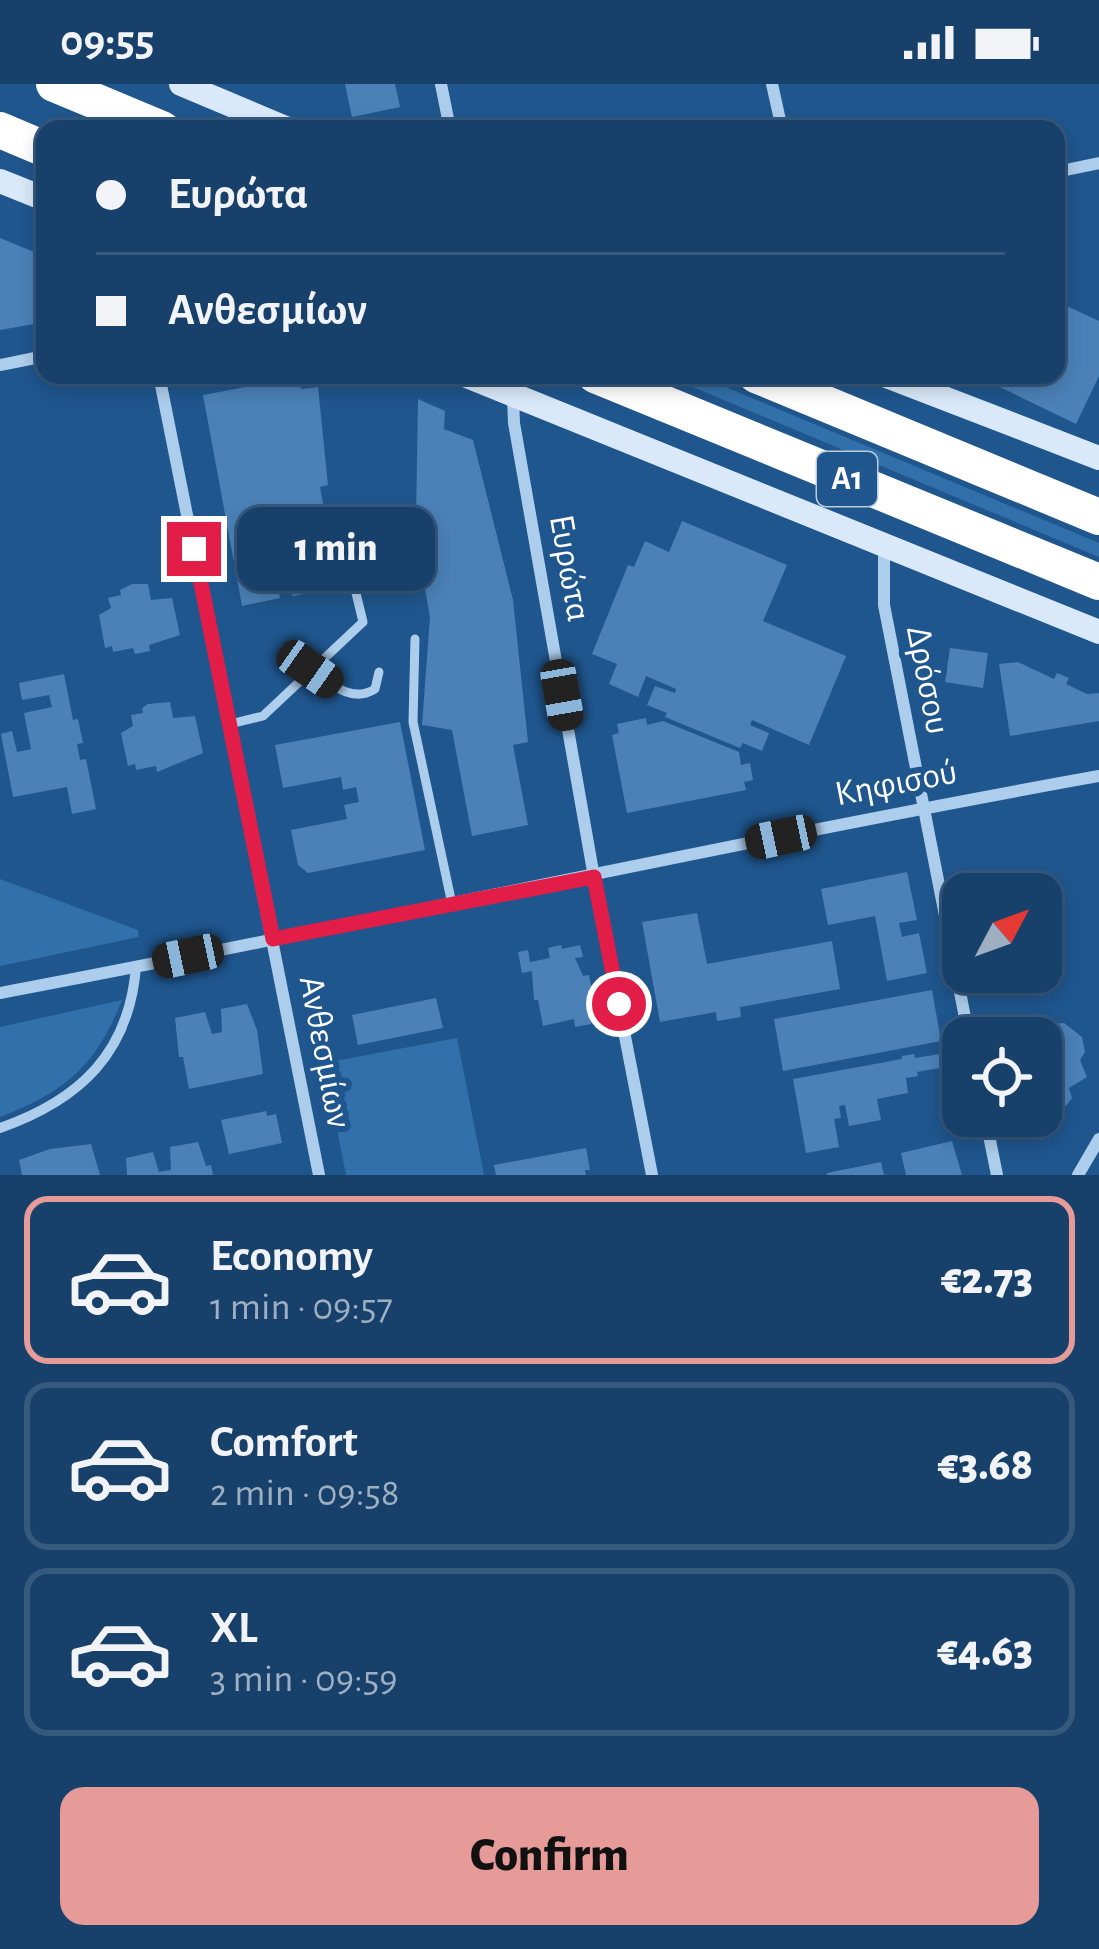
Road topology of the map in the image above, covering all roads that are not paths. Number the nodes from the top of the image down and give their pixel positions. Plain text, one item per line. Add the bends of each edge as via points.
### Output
1 (54, 84) edge
2 (181, 84) edge
3 (440, 84) edge
4 (772, 84) edge
5 (140, 120) edge
6 (266, 120) edge
7 (448, 120) edge
8 (780, 120) edge
9 (0, 130) edge
10 (36, 145) edge
11 (1099, 164) edge
12 (1065, 170) edge
13 (0, 181) edge
14 (36, 195) edge
15 (36, 358) edge
16 (0, 365) edge
17 (161, 384) edge
18 (486, 384) edge
19 (617, 384) edge
20 (778, 384) edge
21 (907, 384) edge
22 (513, 395) junction
23 (1099, 458) edge
24 (1099, 517) edge
25 (884, 543) junction
26 (349, 560) dead end
27 (1099, 582) edge
28 (1099, 632) edge
29 (415, 640) dead end
30 (310, 669) junction
31 (379, 672) dead end
32 (230, 724) junction
33 (1099, 776) edge
34 (922, 808) junction
35 (594, 877) junction
36 (452, 904) junction
37 (273, 939) junction
38 (136, 967) junction
39 (0, 992) edge
40 (965, 1017) edge
41 (0, 1128) edge
42 (989, 1137) edge
43 (1099, 1139) edge
44 (319, 1175) edge
45 (652, 1175) edge
46 (997, 1175) edge
47 (1078, 1175) edge

1 - 5 highway
2 - 6 main road
3 - 7 street
4 - 8 street
9 - 10 highway
11 - 12 street
13 - 14 main road
15 - 16 street
17 - 32 street, Ανθεσμίων
18 - 22 main road
19 - 27 highway, Α1
20 - 24 highway, Α1
21 - 23 main road
22 - 25 main road
22 - 35 street, Ευρώτα
25 - 28 main road
25 - 34 street, Δρόσου via 884,605
26 - 30 lane via 363,622
29 - 36 lane via 413,722
30 - 31 lane via 358,695 375,689
30 - 32 lane via 262,716
32 - 37 street, Ανθεσμίων
33 - 34 street, Κηφισού
34 - 35 street, Κηφισού
34 - 40 street, Δρόσου
35 - 36 street, Κηφισού
35 - 45 street, Ευρώτα
36 - 37 street, Κηφισού
37 - 38 street, Κηφισού
37 - 44 street, Ανθεσμίων
38 - 39 street, Κηφισού
38 - 41 street via 129,1017 106,1059 64,1096
42 - 46 street
43 - 47 street

